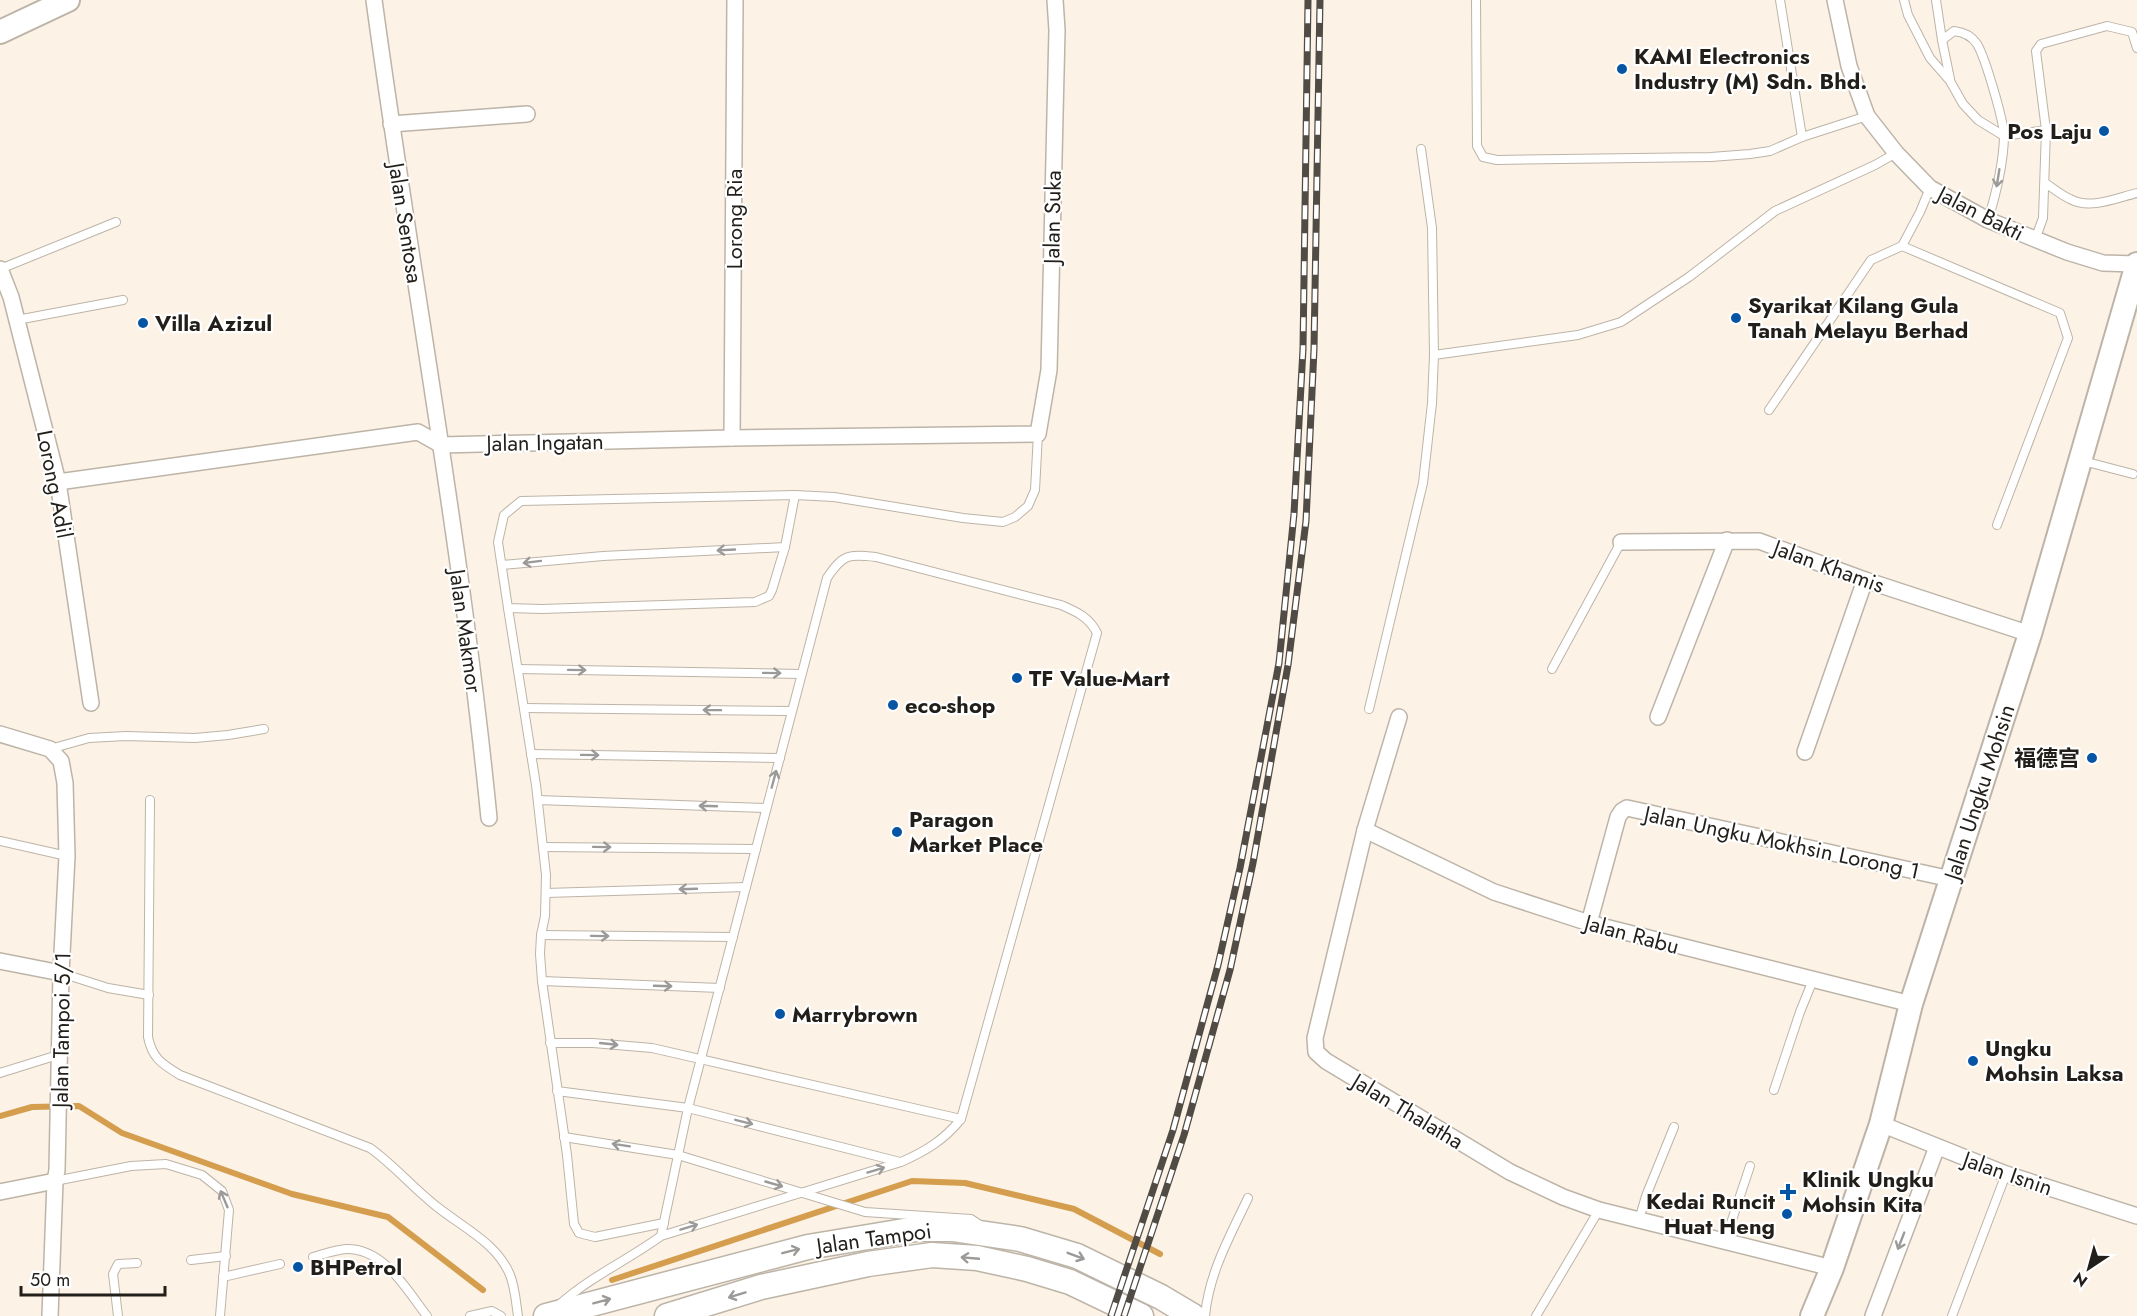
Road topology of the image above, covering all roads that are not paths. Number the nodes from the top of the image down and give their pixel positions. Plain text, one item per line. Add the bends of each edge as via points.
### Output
1 (69, 0) edge
2 (374, 0) edge
3 (735, 0) edge
4 (1055, 0) edge
5 (1476, 0) edge
6 (1780, 0) edge
7 (1835, 0) edge
8 (1904, 0) edge
9 (1936, 0) edge
10 (0, 32) edge
11 (1942, 40) junction
12 (2137, 48) edge
13 (1950, 81) junction
14 (527, 114) dead end
15 (1866, 116) junction
16 (391, 124) junction
17 (2046, 130) junction
18 (2004, 136) junction
19 (1802, 137) junction
20 (1421, 149) dead end
21 (1896, 153) junction
22 (2045, 183) junction
23 (1930, 188) junction
24 (2137, 193) edge
25 (1988, 220) junction
26 (116, 222) dead end
27 (2035, 240) junction
28 (1902, 246) junction
29 (2136, 264) edge
30 (0, 269) edge
31 (6, 299) edge
32 (123, 300) dead end
33 (17, 320) junction
34 (1434, 355) junction
35 (1770, 410) dead end
36 (1038, 434) junction
37 (732, 438) junction
38 (441, 445) junction
39 (2080, 460) junction
40 (2133, 474) dead end
41 (58, 482) junction
42 (795, 495) junction
43 (1997, 525) dead end
44 (1727, 540) junction
45 (1622, 542) joint
46 (784, 547) junction
47 (502, 565) junction
48 (1865, 580) junction
49 (508, 608) junction
50 (2030, 634) junction
51 (518, 669) junction
52 (1552, 669) dead end
53 (801, 674) junction
54 (91, 703) dead end
55 (524, 708) junction
56 (1369, 709) dead end
57 (791, 711) junction
58 (1399, 717) dead end
59 (1658, 717) dead end
60 (264, 729) dead end
61 (0, 734) edge
62 (50, 749) junction
63 (1805, 752) dead end
64 (531, 754) junction
65 (780, 758) junction
66 (150, 800) dead end
67 (538, 800) junction
68 (766, 808) junction
69 (489, 818) dead end
70 (1365, 830) junction
71 (0, 841) edge
72 (543, 847) junction
73 (756, 849) junction
74 (67, 856) junction
75 (1951, 879) junction
76 (746, 887) junction
77 (546, 893) junction
78 (1589, 923) junction
79 (541, 935) junction
80 (733, 937) junction
81 (0, 961) edge
82 (61, 974) junction
83 (1813, 980) junction
84 (542, 981) junction
85 (720, 988) junction
86 (149, 995) junction
87 (1911, 1004) junction
88 (550, 1042) junction
89 (701, 1059) junction
90 (61, 1061) junction
91 (0, 1073) edge
92 (1774, 1090) dead end
93 (557, 1091) junction
94 (688, 1108) junction
95 (961, 1119) junction
96 (1881, 1124) junction
97 (1674, 1127) dead end
98 (564, 1137) junction
99 (1936, 1147) junction
100 (678, 1155) junction
101 (901, 1162) junction
102 (1750, 1166) dead end
103 (2006, 1174) junction
104 (56, 1175) junction
105 (0, 1192) edge
106 (804, 1193) junction
107 (1248, 1198) dead end
108 (1599, 1210) junction
109 (2137, 1216) edge
110 (1639, 1220) junction
111 (664, 1223) junction
112 (996, 1235) junction
113 (661, 1236) junction
114 (1725, 1241) junction
115 (226, 1256) junction
116 (313, 1257) dead end
117 (191, 1260) dead end
118 (137, 1263) dead end
119 (280, 1264) dead end
120 (1832, 1268) junction
121 (223, 1276) junction
122 (50, 1316) edge
123 (118, 1316) edge
124 (220, 1316) edge
125 (427, 1316) edge
126 (470, 1316) edge
127 (501, 1316) edge
128 (518, 1316) edge
129 (547, 1316) edge
130 (666, 1316) edge
131 (1141, 1316) edge
132 (1193, 1316) edge
133 (1205, 1316) edge
134 (1536, 1316) edge
135 (1812, 1316) edge
136 (1873, 1316) edge
137 (1952, 1316) edge

1 - 10 street
2 - 16 street, Jalan Sentosa
3 - 37 street, Lorong Ria
4 - 36 street, Jalan Suka via 1049,370
5 - 19 lane via 1477,146 1483,157 1497,160 1721,156 1770,151
6 - 19 lane
7 - 15 street, Jalan Bakti via 1849,66
8 - 13 lane via 1930,58
9 - 11 lane
11 - 13 lane
11 - 18 lane via 1953,32 1965,33 1976,43 1989,74
12 - 17 lane via 2132,32 2107,26 2041,44 2036,51
13 - 18 lane via 1978,120
14 - 16 street
15 - 19 lane
15 - 21 street, Jalan Bakti
16 - 38 street, Jalan Sentosa
17 - 18 lane
17 - 22 lane
18 -> 25 lane
20 - 34 lane via 1432,228
21 - 23 street, Jalan Bakti
21 - 34 lane via 1775,212 1621,322 1578,335
22 - 24 lane via 2072,200 2095,204
22 - 27 lane via 2043,218
23 - 25 street, Jalan Bakti
23 - 28 lane
25 - 27 street, Jalan Bakti
26 - 30 lane
27 - 29 street, Jalan Bakti via 2103,263
28 - 35 lane via 1871,260
28 - 43 lane via 2060,313 2068,338
29 - 39 street, Jalan Ungku Mohsin
30 - 31 street, Lorong Adil
31 - 33 street, Lorong Adil
32 - 33 lane
33 - 41 street, Lorong Adil
34 - 56 lane via 1423,483
36 - 37 street, Jalan Ingatan
36 - 42 lane via 1035,490 1028,506 1003,522 834,497
37 - 38 street, Jalan Ingatan
38 - 41 street, Jalan Ingatan via 418,432
38 - 69 street, Jalan Makmor
39 - 40 lane
39 - 50 street, Jalan Ungku Mohsin
41 - 54 street, Lorong Adil
42 - 46 lane
42 - 47 lane via 521,501 504,515 498,542
44 - 45 street, Jalan Khamis
44 - 48 street, Jalan Khamis via 1759,541
44 - 59 street
45 - 52 lane
46 -> 47 lane
46 - 49 lane via 772,590 755,602
47 - 49 lane
48 - 50 street, Jalan Khamis
48 - 63 street
49 - 51 lane
50 - 75 street, Jalan Ungku Mohsin
51 -> 53 lane
51 - 55 lane
53 - 57 lane
53 - 95 lane via 827,578 838,562 855,555 876,557 1061,605 1091,622 1096,633
57 -> 55 lane
55 - 64 lane
57 - 65 lane
58 - 70 street, Jalan Thalatha
60 - 62 lane via 195,738 89,738
61 - 62 street
62 - 74 street, Jalan Tampoi 5/1 via 61,761 65,783
64 -> 65 lane
64 - 67 lane
68 -> 65 lane
66 - 86 lane
68 -> 67 lane
67 - 72 lane
68 - 73 lane
70 - 78 street, Jalan Rabu via 1494,892
70 - 108 street, Jalan Thalatha via 1315,1038 1317,1052 1510,1172
71 - 74 lane
72 -> 73 lane
72 - 77 lane
73 - 76 lane
74 - 82 street, Jalan Tampoi 5/1
75 - 78 street, Jalan Ungku Mokhsin Lorong 1 via 1627,808 1618,817
75 - 87 street, Jalan Ungku Mohsin
76 -> 77 lane
76 - 80 lane
77 - 79 lane
78 - 83 street, Jalan Rabu
79 -> 80 lane
79 - 84 lane
80 - 85 lane
81 - 82 street
82 - 86 lane
82 - 90 street, Jalan Tampoi 5/1
83 - 87 street, Jalan Rabu
83 - 92 lane
84 -> 85 lane
84 - 88 lane
85 - 89 lane
86 - 128 lane via 150,1051 163,1065 370,1148 383,1157 502,1260 511,1276
87 - 96 street, Jalan Ungku Mohsin
88 -> 89 lane via 652,1048
88 - 93 lane
89 - 94 lane
89 - 95 lane
90 - 91 lane
90 - 104 street, Jalan Tampoi 5/1
93 - 94 lane
93 - 98 lane
94 - 100 lane
94 -> 101 lane
95 - 101 lane via 950,1134
96 - 99 street, Jalan Isnin
96 - 120 street, Jalan Ungku Mohsin
97 - 110 lane
100 -> 98 lane
98 - 111 lane via 574,1224 579,1233 596,1238
99 - 103 street, Jalan Isnin
99 -> 136 street
100 -> 106 lane
100 - 111 lane
106 -> 101 lane
102 - 114 lane
103 - 109 street, Jalan Isnin
103 - 137 lane
104 - 105 street
115 -> 104 lane via 229,1210 222,1191 202,1175 166,1164
104 - 122 street, Jalan Tampoi 5/1
106 - 112 lane via 865,1212 971,1219
113 -> 106 lane
107 - 133 lane via 1216,1266
108 - 110 street, Jalan Thalatha
108 - 134 lane
110 - 114 street, Jalan Thalatha
111 - 113 lane
129 -> 112 main road, Jalan Tampoi via 808,1247 916,1229
112 -> 132 main road, Jalan Tampoi via 1077,1256
113 - 129 lane via 578,1289
114 - 120 street, Jalan Thalatha
115 - 117 lane
115 - 121 lane
116 - 125 lane via 347,1249 372,1256 387,1264
118 - 123 lane via 118,1264 113,1270
119 - 121 lane
120 - 135 street, Jalan Ungku Mohsin
121 - 124 lane
126 - 127 lane via 492,1311
131 -> 130 main road, Jalan Tampoi via 1070,1282 1027,1269 977,1258 932,1255 761,1287

